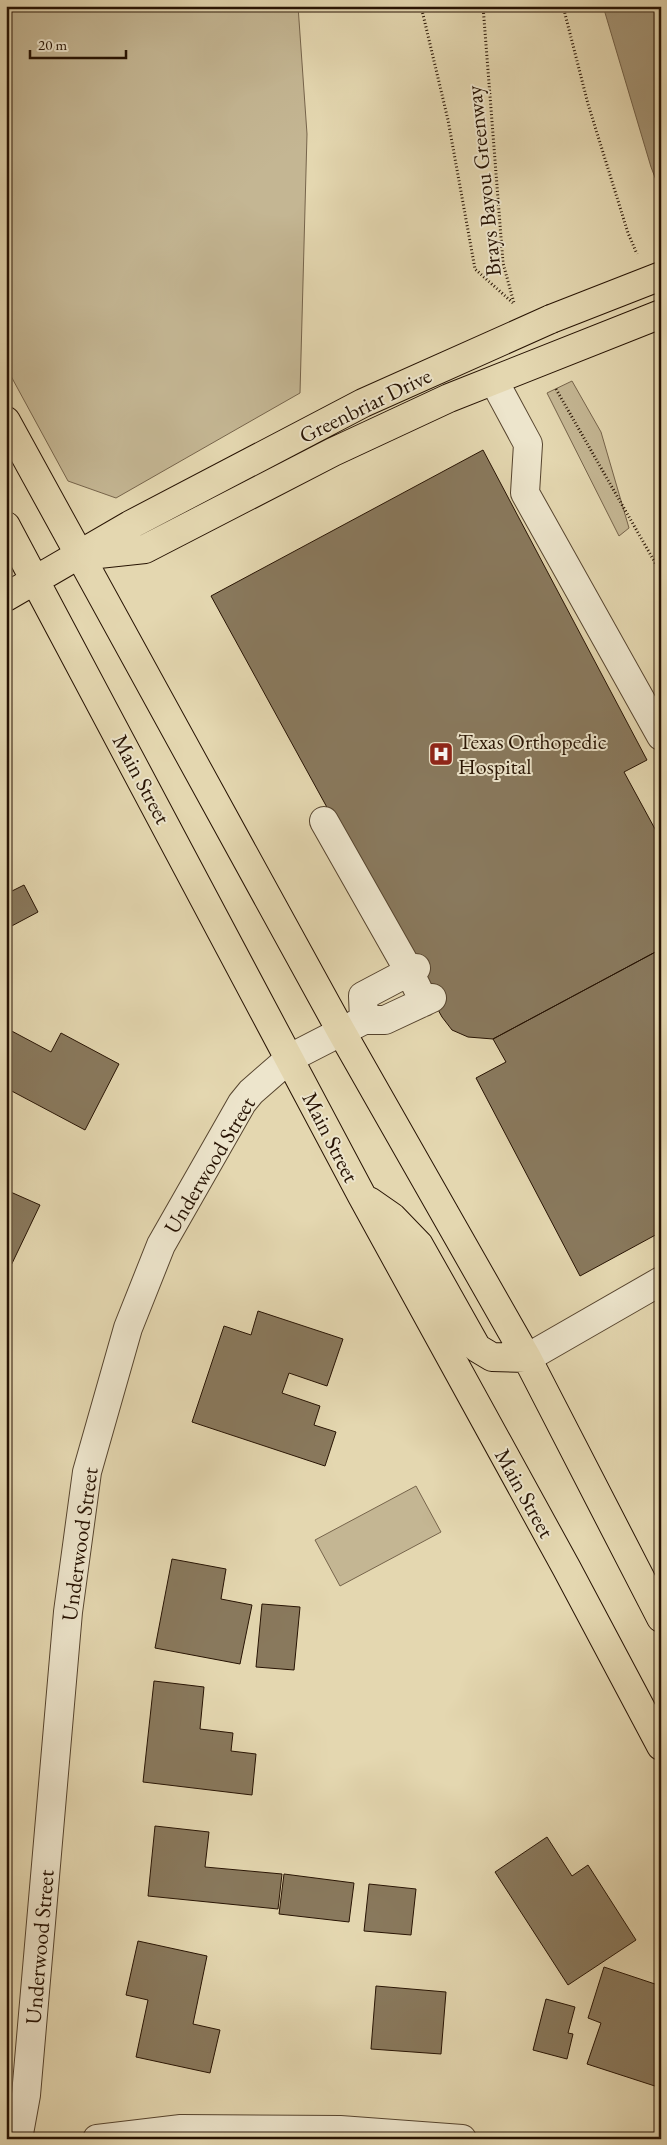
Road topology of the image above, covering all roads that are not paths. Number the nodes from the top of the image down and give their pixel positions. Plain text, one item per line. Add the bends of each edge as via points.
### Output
1 (661, 276) edge
2 (661, 314) edge
3 (494, 381) junction
4 (363, 403) junction
5 (6, 421) edge
6 (375, 433) junction
7 (6, 526) edge
8 (80, 556) junction
9 (36, 581) junction
10 (6, 597) edge
11 (661, 736) edge
12 (324, 820) dead end
13 (413, 970) junction
14 (353, 1025) junction
15 (290, 1058) junction
16 (362, 1196) junction
17 (661, 1281) edge
18 (527, 1358) junction
19 (661, 1618) edge
20 (652, 1709) edge
21 (661, 1746) edge
22 (18, 2139) edge
23 (97, 2139) edge
24 (462, 2139) edge

1 - 4 main road, Greenbriar Drive, bridge via 551,319
2 - 3 main road, Greenbriar Drive
3 - 6 main road, Greenbriar Drive
3 - 11 street via 528,444 525,493
4 - 6 main road
4 - 8 main road, Greenbriar Drive via 130,525
5 - 8 main road
6 - 8 main road, Greenbriar Drive via 145,550
7 - 9 main road, Main Street
8 - 9 main road, Greenbriar Drive
8 - 14 main road
9 - 10 main road, Greenbriar Drive
9 - 15 main road, Main Street
12 - 13 street
13 - 14 street via 363,996
13 - 14 street via 428,1000 385,1020
14 - 15 street, Underwood Street
14 - 18 main road
15 - 16 main road, Main Street
15 - 22 street, Underwood Street via 242,1103 162,1245 128,1328 87,1472 68,1612 26,2095
16 - 18 main road via 392,1217 419,1246 477,1348 492,1357
16 - 20 main road, Main Street via 562,1560
17 - 18 street
18 - 19 main road
20 - 21 main road, Main Street
23 - 24 street via 181,2129 340,2130

